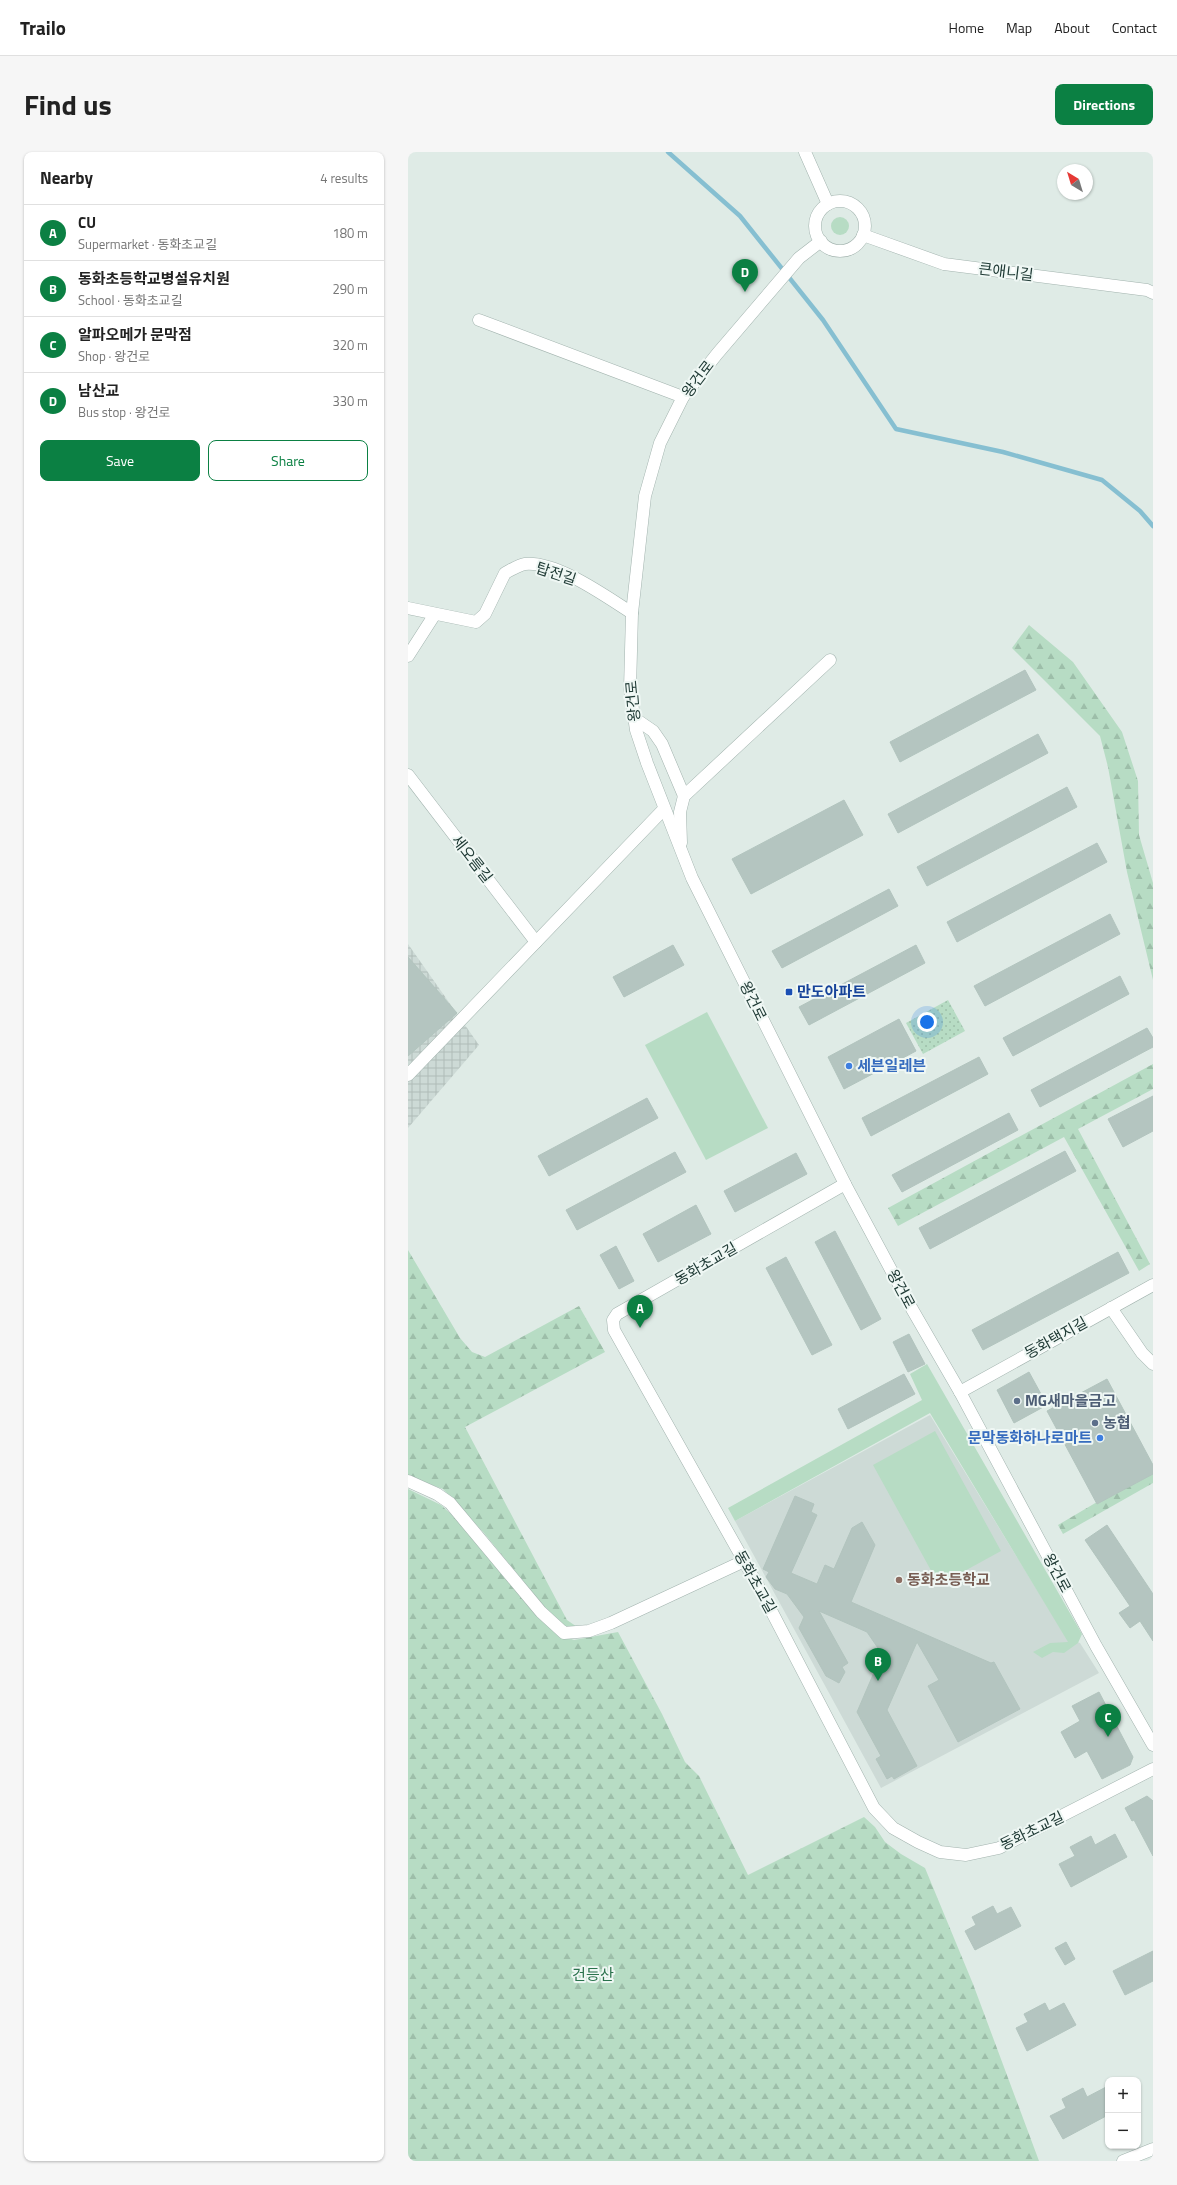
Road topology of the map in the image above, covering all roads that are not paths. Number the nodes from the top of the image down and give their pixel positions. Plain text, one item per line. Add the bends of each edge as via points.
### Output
1 (805, 152) edge
2 (828, 204) junction
3 (862, 235) junction
4 (821, 241) junction
5 (1153, 293) edge
6 (479, 320) dead end
7 (683, 397) junction
8 (408, 608) edge
9 (632, 613) junction
10 (435, 614) junction
11 (408, 656) edge
12 (830, 660) dead end
13 (634, 718) junction
14 (408, 775) edge
15 (684, 796) junction
16 (664, 809) junction
17 (682, 852) junction
18 (536, 942) junction
19 (408, 1075) edge
20 (844, 1184) junction
21 (1153, 1284) edge
22 (1111, 1308) junction
23 (1153, 1364) edge
24 (960, 1392) junction
25 (408, 1481) edge
26 (744, 1561) junction
27 (1153, 1745) edge
28 (1153, 1769) edge
29 (1153, 2149) edge
30 (1123, 2161) edge

1 - 2 street
2 - 3 street via 841,201 856,206 864,219
2 - 4 street via 820,210 815,224 815,232
3 - 4 street via 846,250 830,249
3 - 5 street, 큰애니길 via 944,264 1147,290
4 - 7 street, 왕건로 via 799,258 752,311
6 - 7 street
7 - 9 street, 왕건로 via 660,443 646,496
8 - 10 street, 탑전길
9 - 10 street, 탑전길 via 573,577 546,567 524,564 505,573 485,614 476,622
9 - 13 street, 왕건로 via 630,689
10 - 11 street
12 - 15 street
13 - 15 street via 653,732 662,744
13 - 16 street, 왕건로 via 647,764
14 - 18 street, 세오름길
15 - 17 street via 680,812
16 - 17 street, 왕건로
16 - 18 street
17 - 20 street, 왕건로 via 692,878
18 - 19 street
20 - 24 street, 왕건로
20 - 26 street, 동화초교길 via 617,1314 613,1320 614,1330
21 - 22 street, 동화택지길
22 - 23 street
22 - 24 street, 동화택지길
24 - 27 street, 왕건로 via 1096,1646
25 - 26 street via 450,1503 541,1612 564,1633 589,1632
26 - 28 street, 동화초교길 via 874,1808 893,1828 918,1842 940,1852 966,1855 999,1848
29 - 30 street

